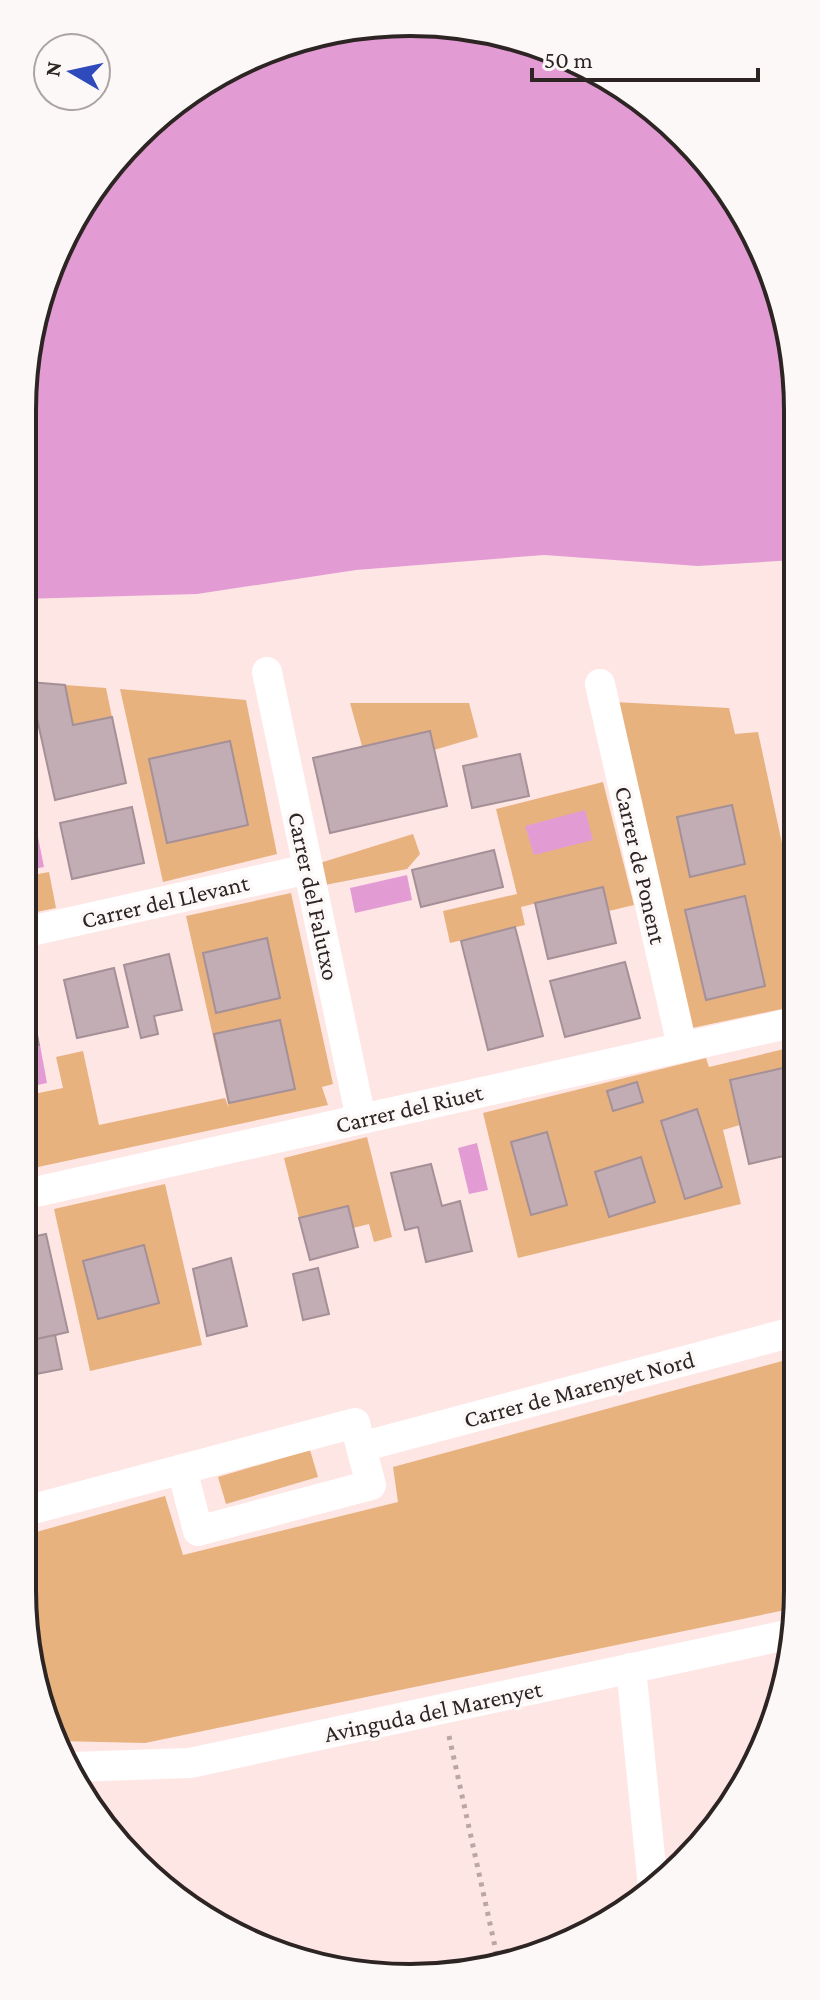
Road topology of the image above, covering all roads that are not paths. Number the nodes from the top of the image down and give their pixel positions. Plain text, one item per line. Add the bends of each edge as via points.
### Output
1 (267, 672) dead end
2 (600, 684) dead end
3 (308, 869) junction
4 (36, 930) edge
5 (784, 1025) edge
6 (682, 1046) junction
7 (361, 1119) junction
8 (36, 1192) edge
9 (784, 1334) edge
10 (361, 1447) junction
11 (182, 1469) junction
12 (36, 1508) edge
13 (781, 1636) edge
14 (631, 1668) junction
15 (81, 1767) edge
16 (652, 1875) edge

1 - 3 street, Carrer del Falutxo
2 - 6 street, Carrer de Ponent
3 - 4 street, Carrer del Llevant
3 - 7 street, Carrer del Falutxo
5 - 6 street, Carrer del Riuet
6 - 7 street, Carrer del Riuet
7 - 8 street, Carrer del Riuet
9 - 10 street, Carrer de Marenyet Nord
10 - 11 street via 355,1423
10 - 11 street via 371,1485 198,1531
11 - 12 street
13 - 14 street, Avinguda del Marenyet
14 - 15 street, Avinguda del Marenyet via 190,1763
14 - 16 street

